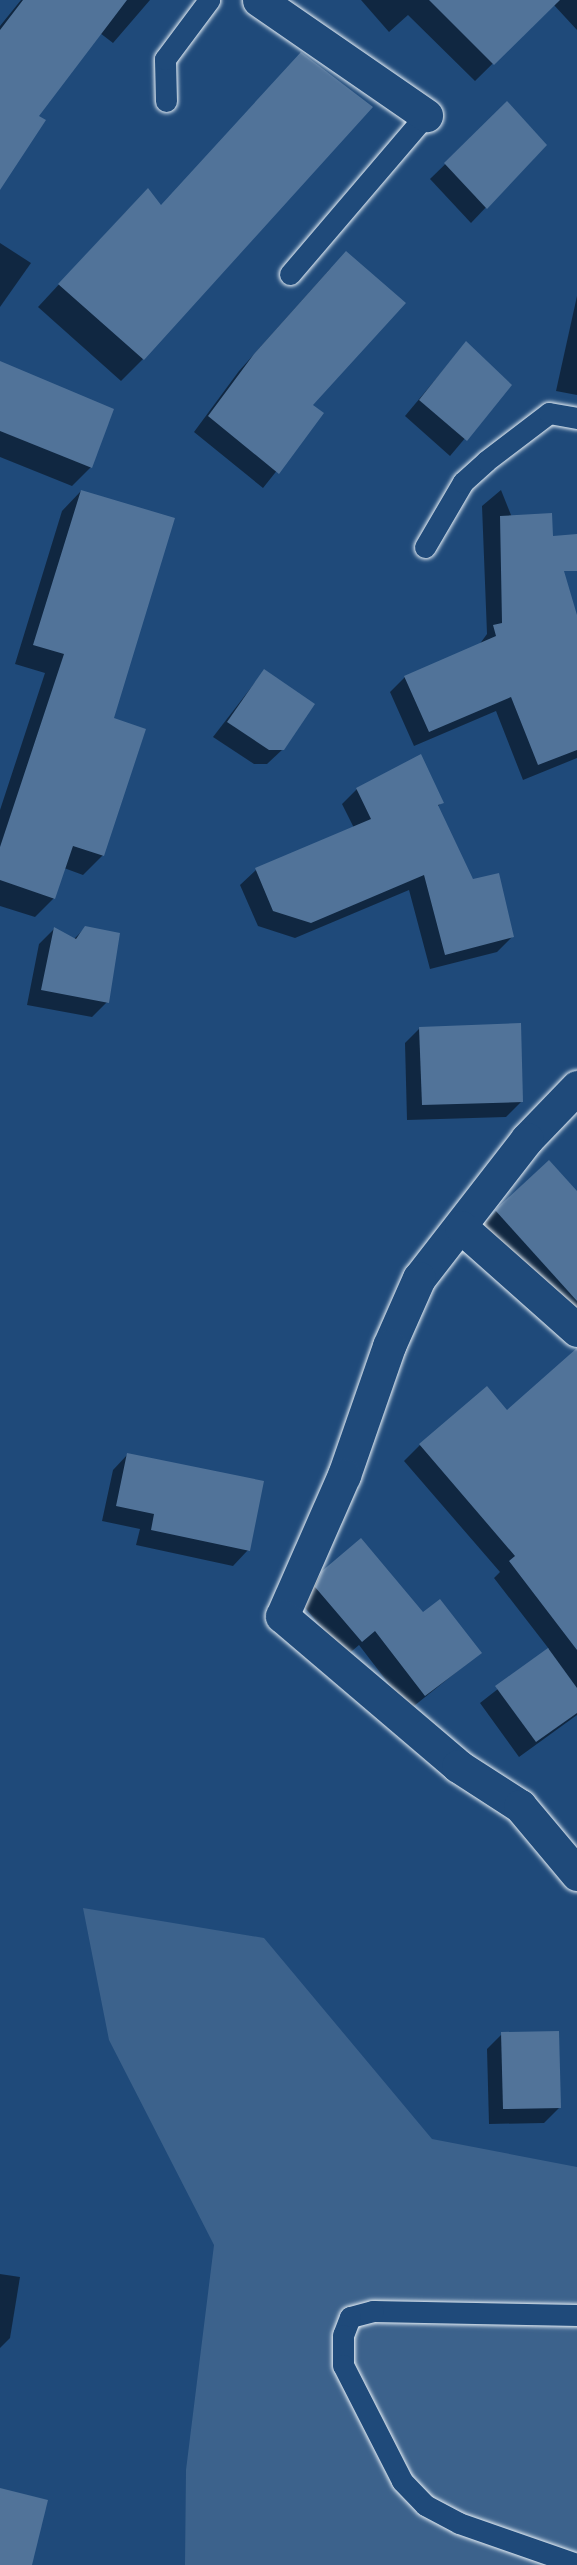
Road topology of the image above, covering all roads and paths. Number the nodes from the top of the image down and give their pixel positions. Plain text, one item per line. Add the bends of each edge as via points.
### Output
1 (209, 0) edge
2 (259, 0) edge
3 (166, 101) dead end
4 (426, 115) joint
5 (290, 274) dead end
6 (577, 418) edge
7 (424, 547) dead end
8 (577, 1087) edge
9 (461, 1227) junction
10 (577, 1330) edge
11 (577, 1874) edge
12 (577, 2315) edge
13 (577, 2564) edge

1 - 3 lane via 165,59
2 - 4 street
4 - 5 lane
6 - 7 lane via 549,413 486,461 463,483
8 - 9 street via 527,1139
9 - 10 street
9 - 11 street via 419,1278 388,1346 344,1475 282,1616 458,1766 520,1806
12 - 13 lane via 373,2311 350,2317 343,2335 343,2365 402,2481 425,2505 459,2523

